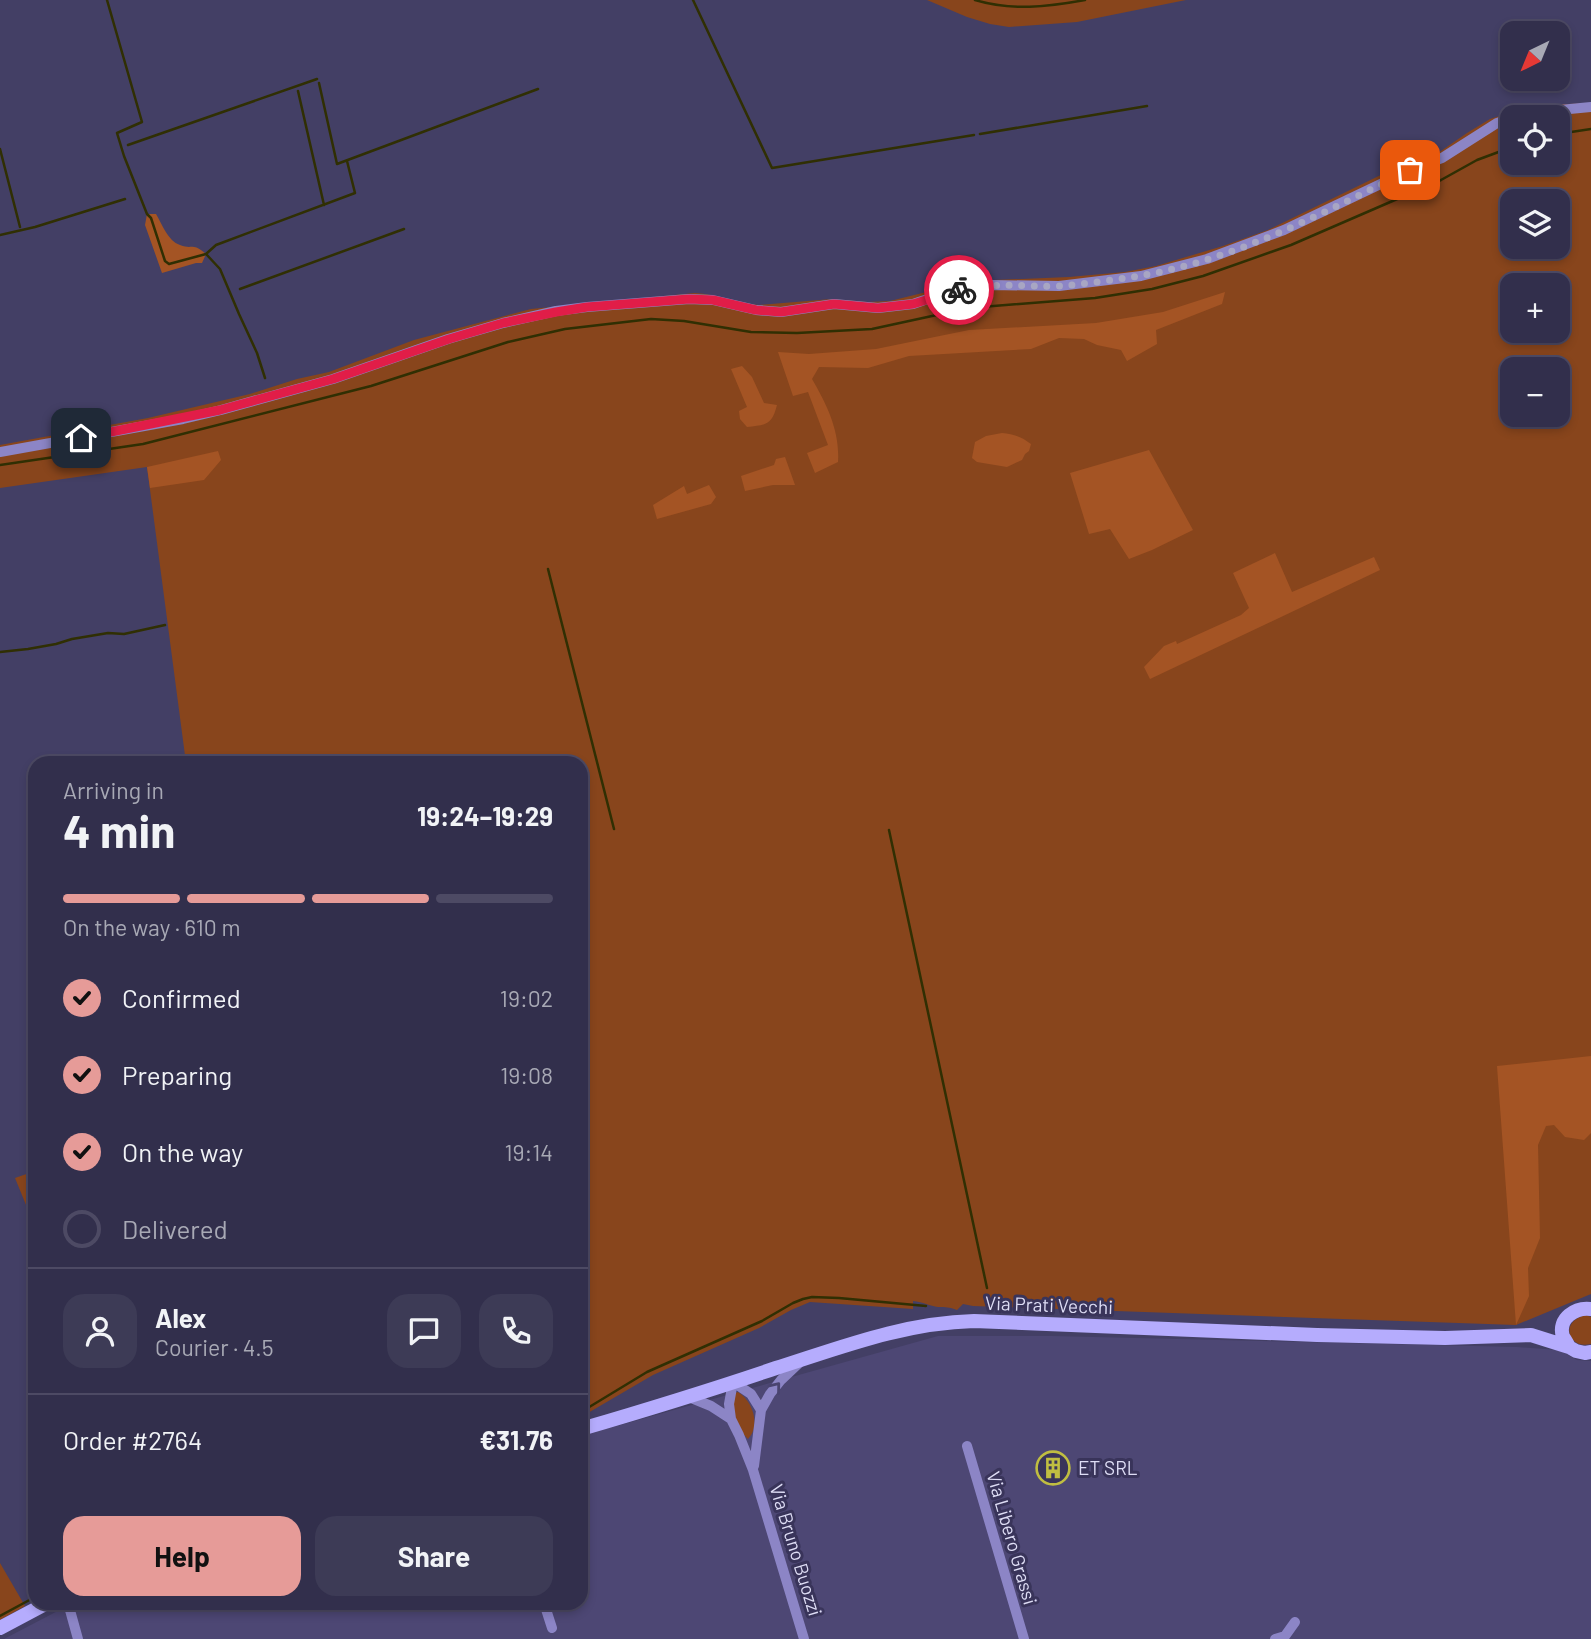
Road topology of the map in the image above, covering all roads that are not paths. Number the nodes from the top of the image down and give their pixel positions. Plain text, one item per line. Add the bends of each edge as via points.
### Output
1 (1591, 107) edge
2 (1570, 109) edge
3 (1500, 124) edge
4 (0, 452) edge
5 (1590, 1308) edge
6 (1565, 1320) junction
7 (1531, 1335) junction
8 (1569, 1347) junction
9 (1591, 1352) edge
10 (804, 1359) junction
11 (733, 1382) junction
12 (689, 1397) junction
13 (761, 1410) junction
14 (731, 1419) junction
15 (588, 1427) edge
16 (967, 1446) dead end
17 (753, 1471) junction
18 (34, 1610) edge
19 (70, 1610) edge
20 (546, 1610) edge
21 (1295, 1622) dead end
22 (0, 1628) edge
23 (552, 1628) dead end
24 (78, 1639) edge
25 (804, 1639) edge
26 (1024, 1639) edge
27 (1275, 1639) edge

1 - 2 street
3 - 4 street via 1442,158 1296,225 1239,248 1141,276 1059,286 991,285 878,308 834,304 781,312 689,299 587,307 503,323 333,379 220,410
5 - 6 main road, Via Prati Vecchi via 1578,1309
6 - 7 main road, Via Prati Vecchi
6 - 8 main road via 1563,1337
7 - 8 main road, Via Prati Vecchi
7 - 10 main road, Via Prati Vecchi via 1317,1335 961,1321 903,1329
8 - 9 main road, Via Prati Vecchi
10 - 11 main road, Via Prati Vecchi
13 -> 10 street, Via Bruno Buozzi via 781,1380
11 - 12 main road, Via Prati Vecchi
11 - 13 street via 751,1394
11 - 14 street, Via Bruno Buozzi
12 - 14 street
12 - 15 main road, Via Prati Vecchi
13 - 17 street, Via Bruno Buozzi
14 - 17 street, Via Bruno Buozzi
16 - 26 street, Via Libero Grassi
17 - 25 street, Via Bruno Buozzi
18 - 22 main road
19 - 24 street
20 - 23 street
21 - 27 street via 1285,1636

